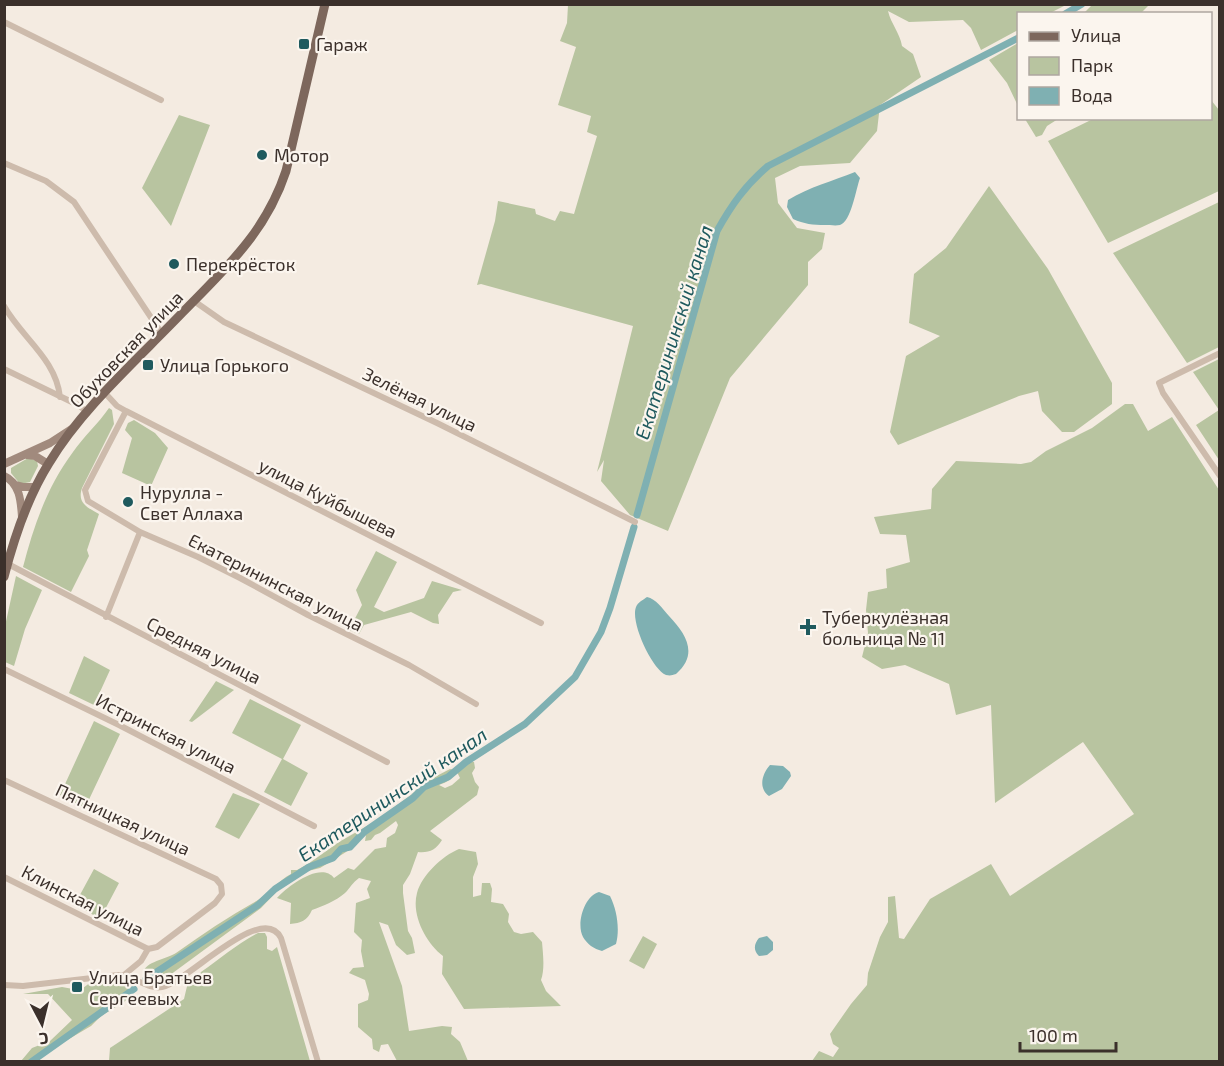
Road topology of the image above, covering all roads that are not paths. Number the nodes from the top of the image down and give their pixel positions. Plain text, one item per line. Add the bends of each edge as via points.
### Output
1 (325, 4) edge
2 (4, 22) edge
3 (161, 100) dead end
4 (4, 163) edge
5 (194, 301) junction
6 (4, 306) edge
7 (162, 334) junction
8 (1220, 353) edge
9 (4, 369) edge
10 (105, 393) junction
11 (60, 397) junction
12 (126, 411) junction
13 (87, 412) junction
14 (76, 426) junction
15 (24, 455) junction
16 (14, 460) junction
17 (4, 464) edge
18 (48, 464) junction
19 (1220, 476) edge
20 (10, 480) edge
21 (35, 487) junction
22 (22, 518) junction
23 (635, 522) dead end
24 (140, 532) junction
25 (8, 564) junction
26 (4, 577) edge
27 (106, 617) junction
28 (541, 623) dead end
29 (4, 669) edge
30 (476, 704) dead end
31 (387, 762) dead end
32 (4, 780) edge
33 (314, 826) dead end
34 (4, 877) edge
35 (148, 949) junction
36 (124, 975) junction
37 (4, 985) edge
38 (318, 1062) edge

1 - 5 main road, Обуховская улица via 278,194 246,245
2 - 3 street
4 - 7 street via 46,182 74,202
5 - 7 main road, Обуховская улица
5 - 23 street, Зелёная улица via 224,322 418,413
6 - 11 street via 51,368
7 - 10 main road, Обуховская улица
8 - 19 street via 1159,383
9 - 11 street
10 - 12 street, улица Куйбышева
10 - 13 main road, Обуховская улица
11 - 13 street
12 - 24 street, Екатерининская улица via 85,496 87,501
12 - 28 street, улица Куйбышева
13 - 14 main road, Обуховская улица
14 - 15 street
14 - 18 main road, Обуховская улица
15 - 16 street
15 - 18 street
16 - 17 street
16 - 20 street via 9,467
18 - 21 main road
20 - 21 street via 23,487
20 - 22 street via 19,496
21 - 22 main road
22 - 25 main road
24 - 27 street
24 - 30 street, Екатерининская улица via 240,578
25 - 26 main road
25 - 27 street, Средняя улица
27 - 31 street, Средняя улица
29 - 33 street, Истринская улица
32 - 35 street, Пятницкая улица via 216,879 222,891 215,903 157,947
34 - 35 street, Клинская улица
35 - 36 street
36 - 37 street
36 - 38 street via 163,987 248,932 272,929 281,938

